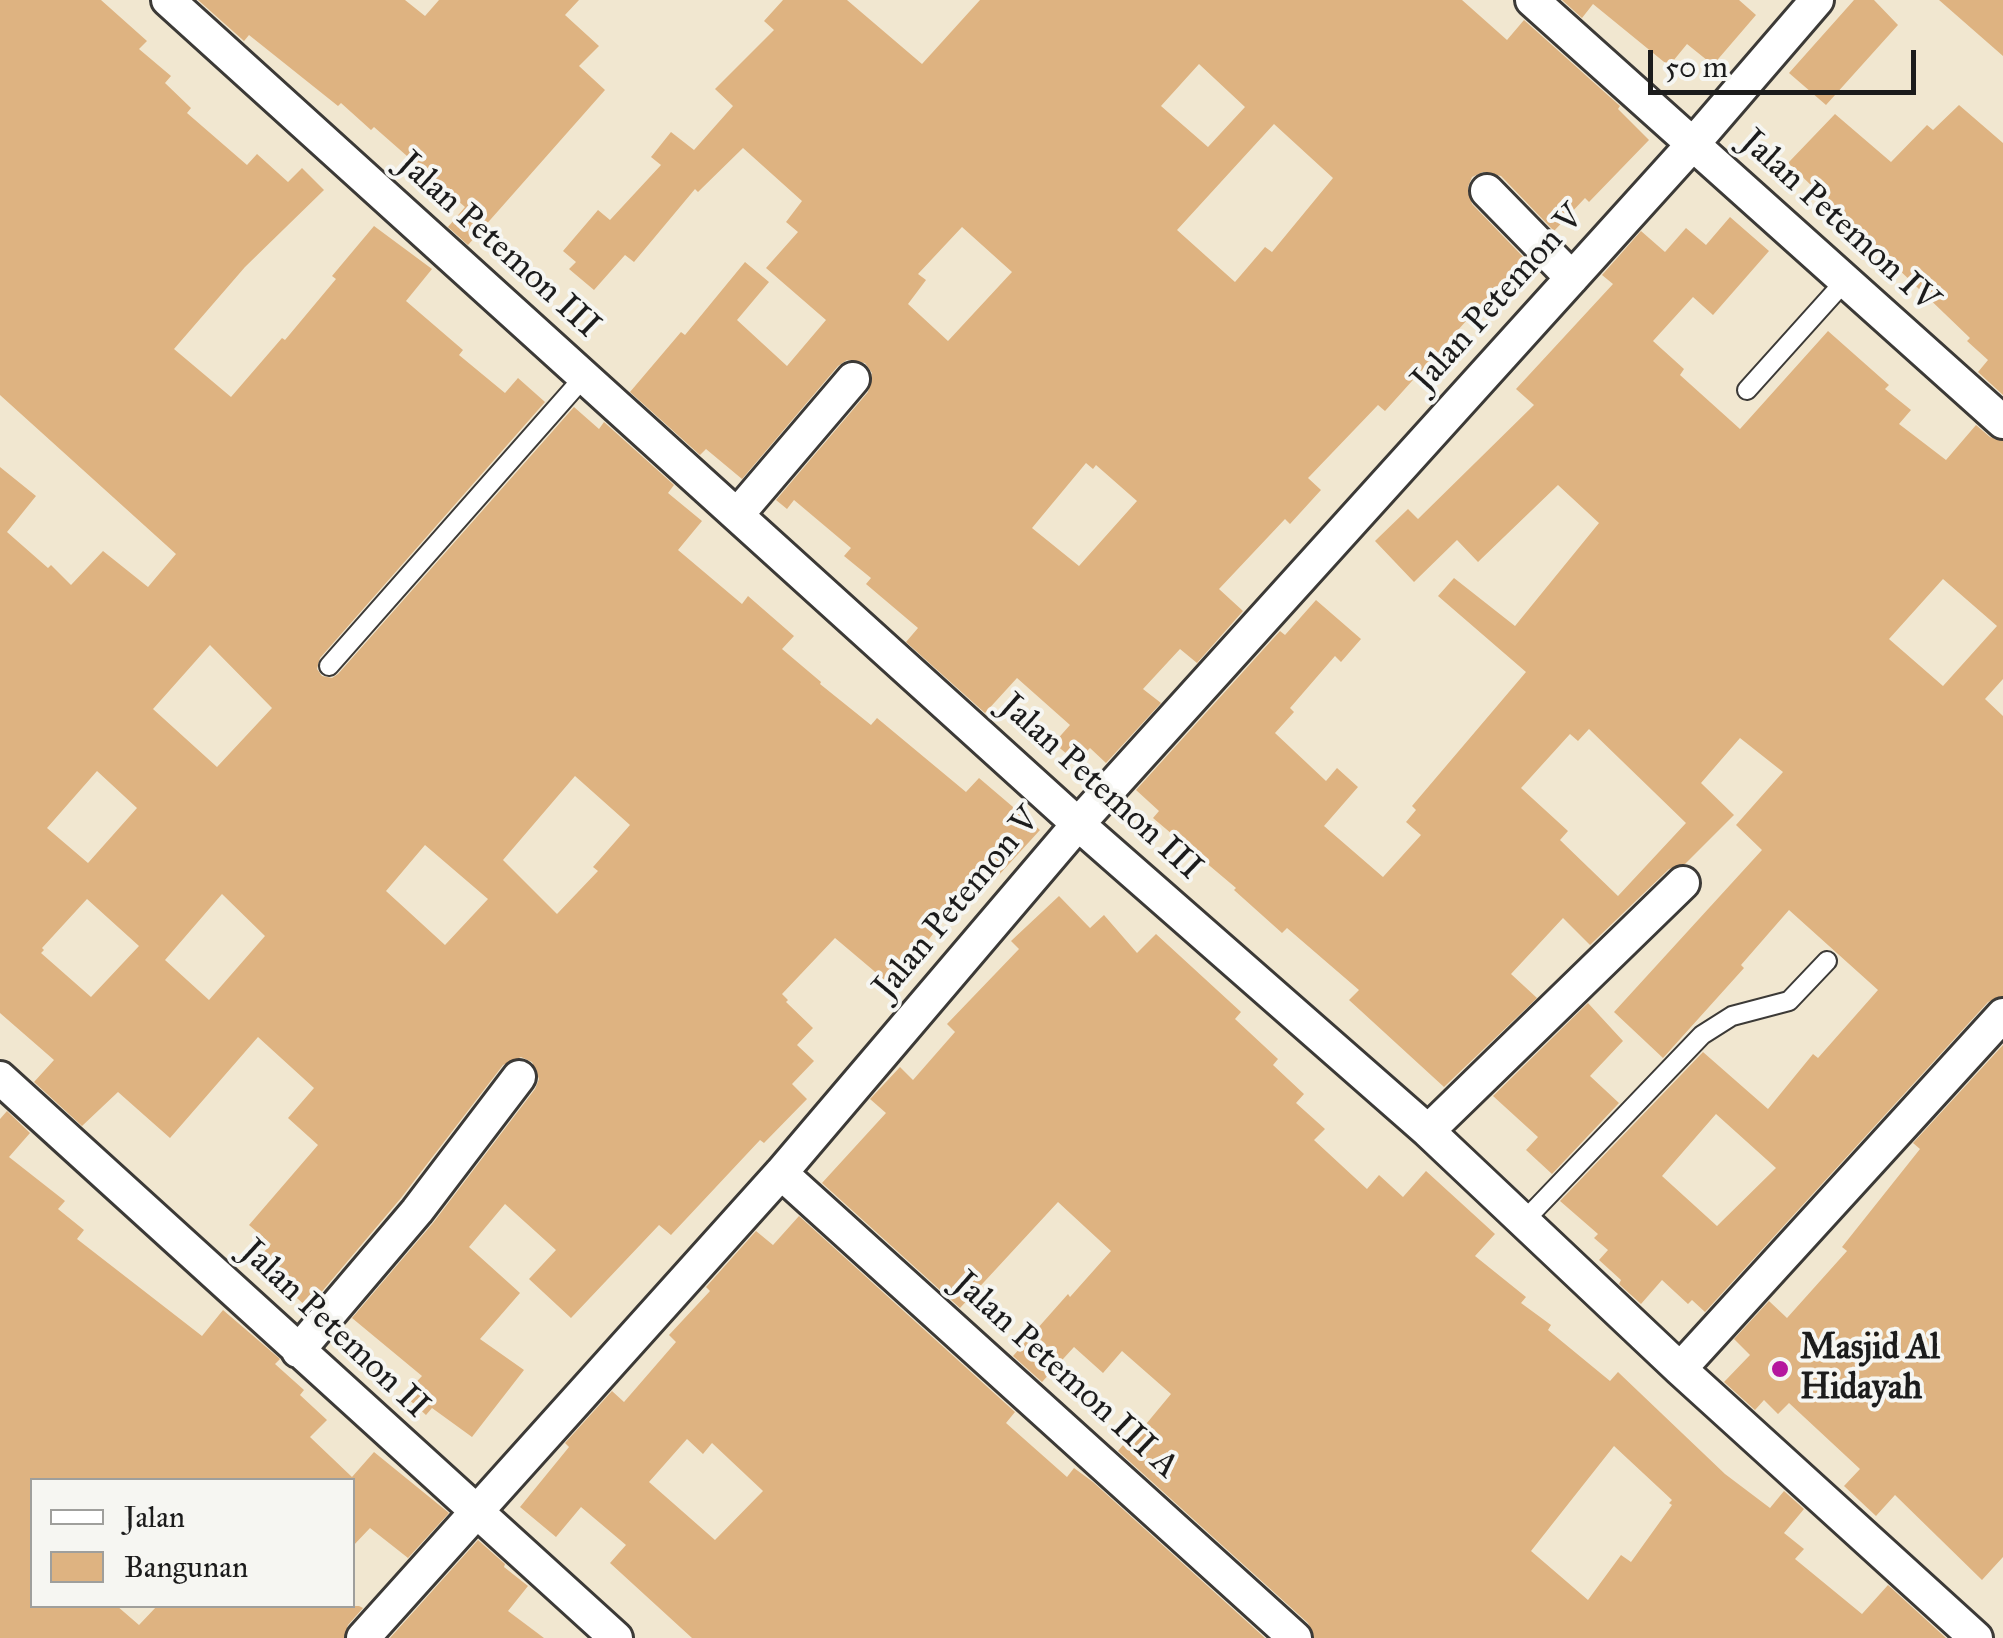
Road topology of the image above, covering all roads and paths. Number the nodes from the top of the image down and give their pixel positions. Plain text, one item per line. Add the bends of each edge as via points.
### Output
1 (168, 0) edge
2 (1532, 0) edge
3 (1816, 0) edge
4 (1693, 144) junction
5 (1488, 191) dead end
6 (1572, 278) junction
7 (1845, 281) junction
8 (583, 378) junction
9 (852, 379) dead end
10 (1747, 390) dead end
11 (1997, 405) edge
12 (737, 515) junction
13 (329, 666) dead end
14 (1078, 824) junction
15 (1683, 884) dead end
16 (1827, 962) dead end
17 (2003, 1015) edge
18 (519, 1077) dead end
19 (0, 1078) edge
20 (1428, 1132) junction
21 (781, 1173) junction
22 (1522, 1223) junction
23 (298, 1352) junction
24 (1680, 1369) junction
25 (475, 1513) junction
26 (363, 1638) edge
27 (616, 1638) edge
28 (1295, 1638) edge
29 (1976, 1638) edge

1 - 8 street, Jalan Petemon III
2 - 4 street, Jalan Petemon IV
3 - 4 street, Jalan Petemon V
4 - 6 street, Jalan Petemon V
4 - 7 street, Jalan Petemon IV
5 - 6 street
6 - 14 street, Jalan Petemon V
7 - 10 lane
7 - 11 street, Jalan Petemon IV
8 - 12 street, Jalan Petemon III
8 - 13 lane
9 - 12 street
12 - 14 street, Jalan Petemon III
14 - 20 street, Jalan Petemon III
14 - 21 street, Jalan Petemon V
15 - 20 street
16 - 22 lane via 1789,1002 1732,1016 1702,1035
17 - 24 street
18 - 23 street
19 - 23 street, Jalan Petemon II
20 - 22 street, Jalan Petemon III
21 - 25 street, Jalan Petemon V
21 - 28 street, Jalan Petemon III A
22 - 24 street, Jalan Petemon III
23 - 25 street, Jalan Petemon II
24 - 29 street, Jalan Petemon III
25 - 26 street, Jalan Petemon V
25 - 27 street, Jalan Petemon II

